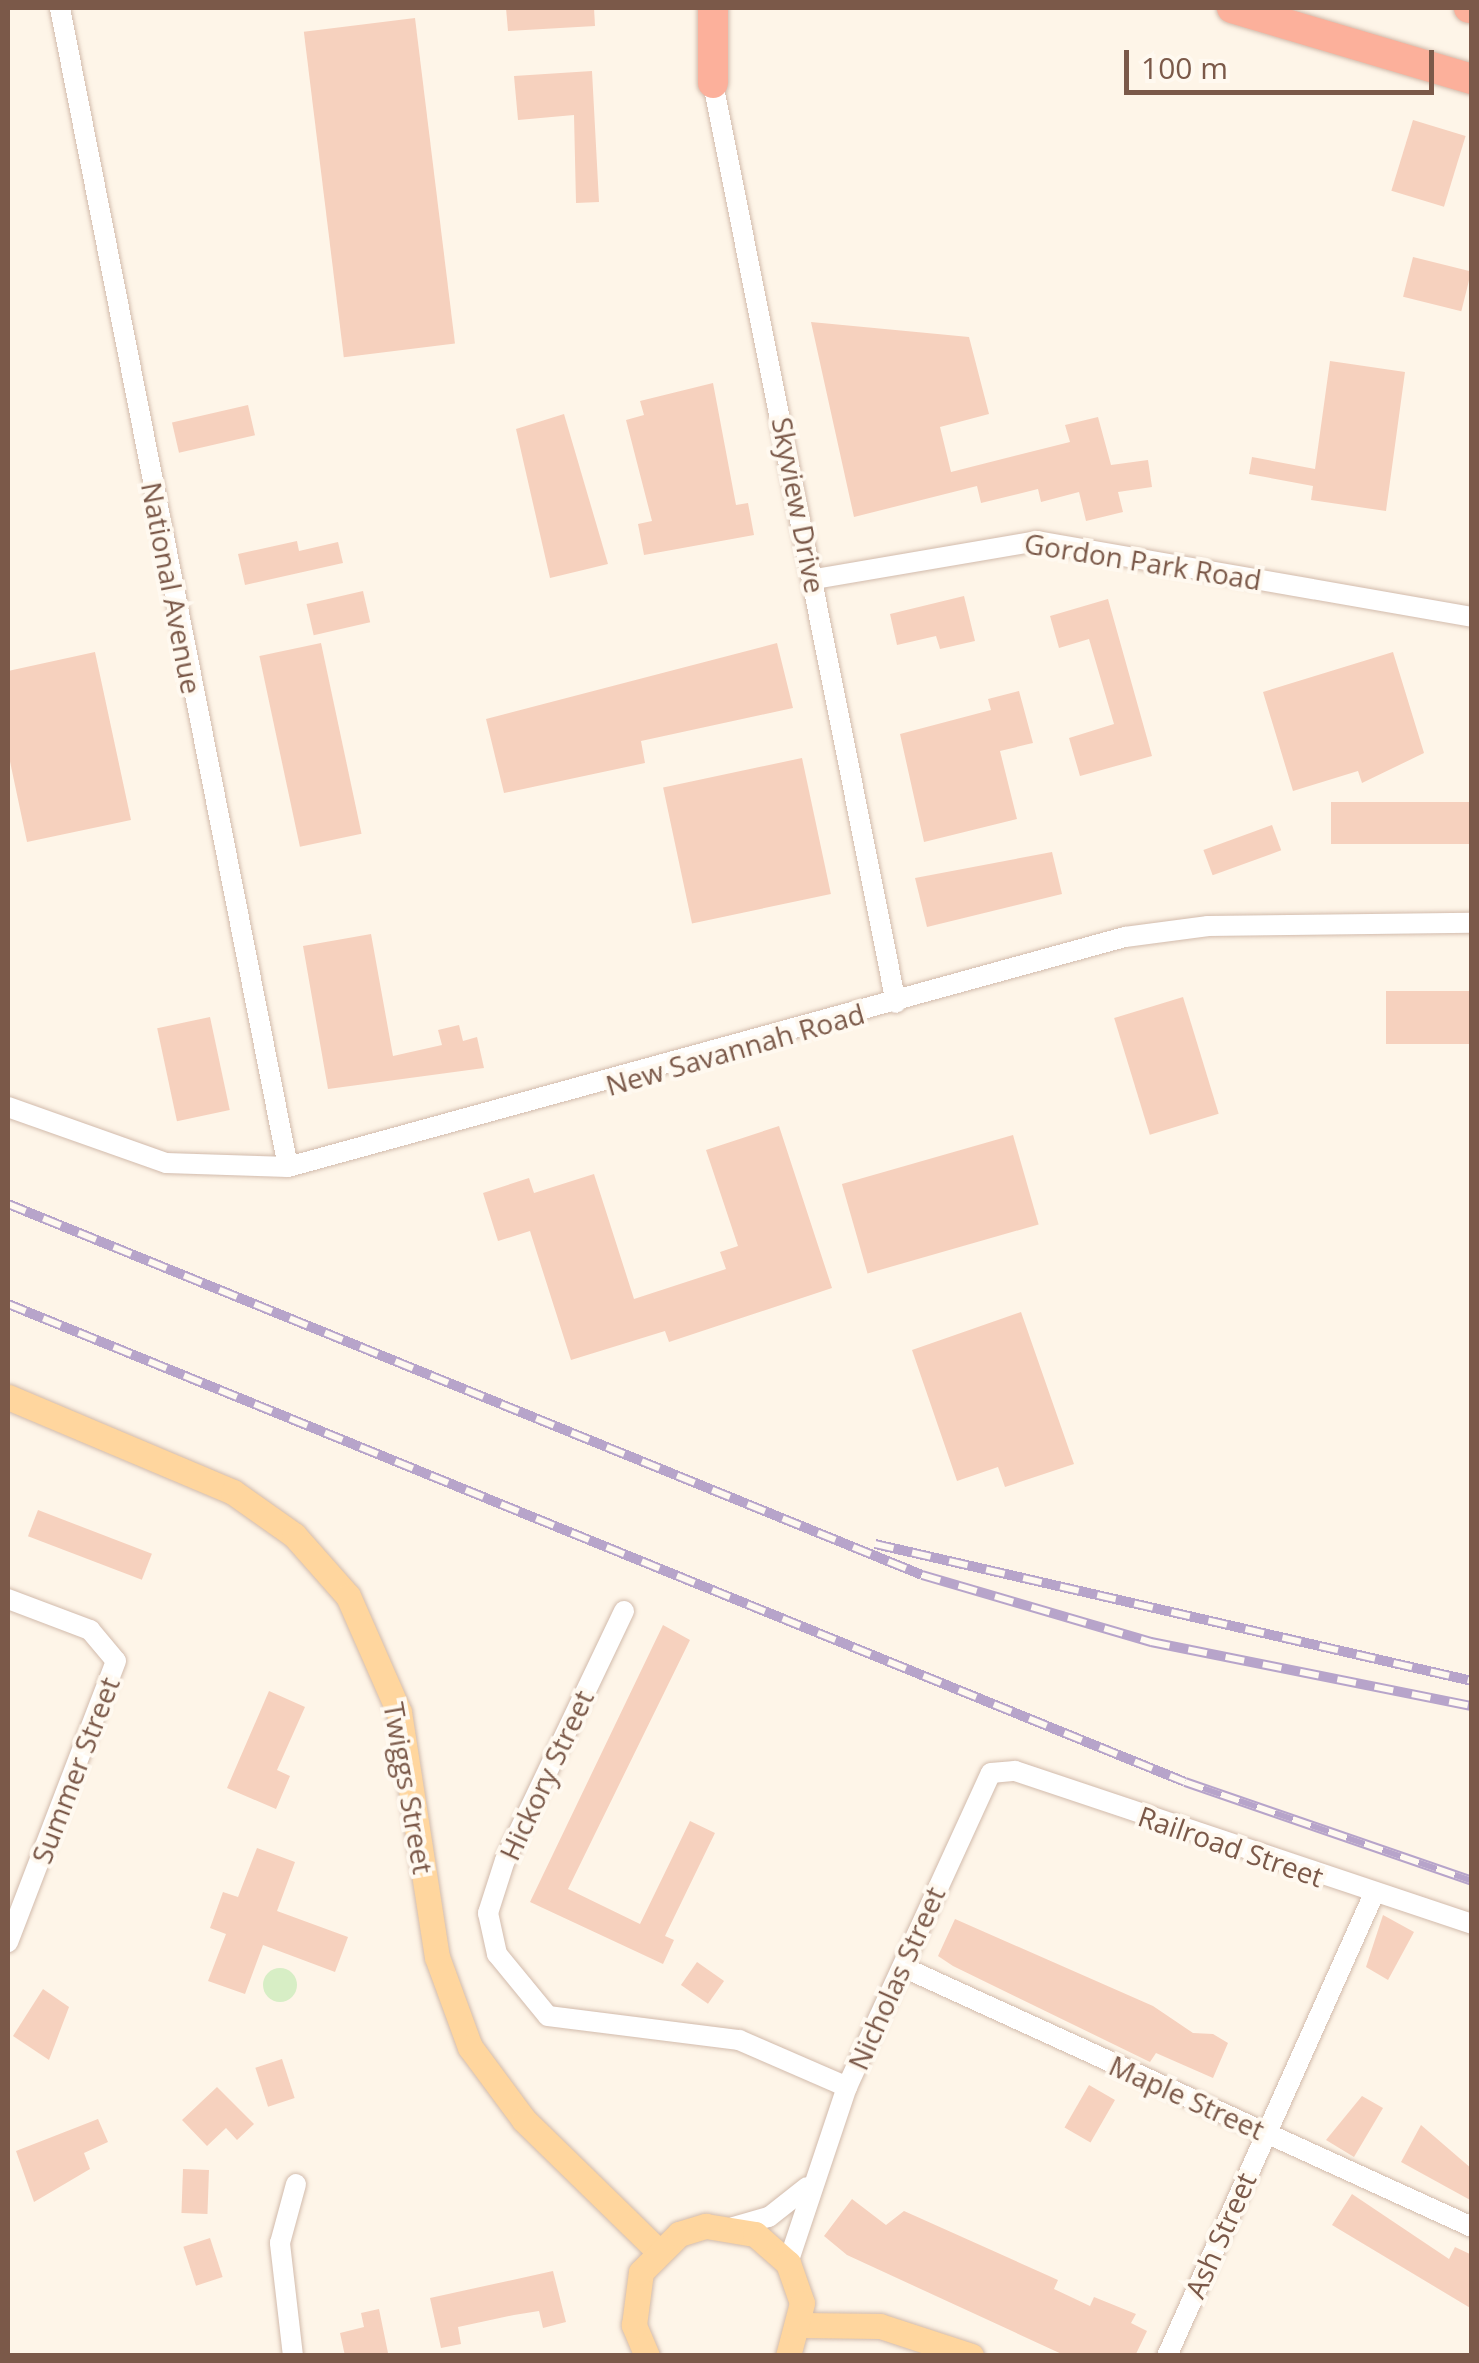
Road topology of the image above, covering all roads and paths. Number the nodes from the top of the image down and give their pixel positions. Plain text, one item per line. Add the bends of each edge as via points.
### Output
1 (60, 8) edge
2 (699, 8) edge
3 (714, 8) edge
4 (1232, 8) edge
5 (1472, 79) edge
6 (713, 83) junction
7 (814, 579) junction
8 (1472, 617) edge
9 (1472, 923) edge
10 (896, 1003) junction
11 (8, 1107) edge
12 (288, 1167) junction
13 (8, 1397) edge
14 (8, 1598) edge
15 (624, 1611) dead end
16 (991, 1773) joint
17 (1373, 1896) junction
18 (1472, 1924) edge
19 (8, 1942) edge
20 (902, 1968) junction
21 (847, 2087) junction
22 (1266, 2132) junction
23 (296, 2184) dead end
24 (808, 2186) junction
25 (734, 2227) junction
26 (1472, 2227) edge
27 (658, 2250) junction
28 (788, 2263) junction
29 (801, 2325) junction
30 (641, 2354) edge
31 (293, 2356) edge
32 (788, 2356) edge
33 (971, 2356) edge
34 (1167, 2356) edge

1 - 12 street, National Avenue
2 - 6 street, Skyview Drive
3 - 6 highway
4 - 5 highway
6 - 7 street, Skyview Drive
7 - 8 street, Gordon Park Road via 1037,541
7 - 10 street, Skyview Drive
9 - 10 street, New Savannah Road via 1170,929
10 - 12 street, New Savannah Road
11 - 12 street, New Savannah Road via 166,1163
13 - 27 main road, Twiggs Street via 233,1492 294,1535 348,1596 399,1712 438,1957 470,2047 524,2120
14 - 19 street, Summer Street via 90,1630 113,1654 113,1680
15 - 21 street, Hickory Street via 505,1860 488,1913 493,1943 548,2016 739,2040
16 - 17 street, Railroad Street via 1014,1771
16 - 20 street, Nicholas Street
17 - 18 street, Railroad Street
17 - 22 street, Ash Street
20 - 21 street, Nicholas Street
20 - 22 street, Maple Street
21 - 24 street, Nicholas Street
22 - 26 street, Maple Street
22 - 34 street, Ash Street
23 - 31 street via 280,2243
24 - 25 street via 770,2216
24 - 28 street, Nicholas Street
25 - 27 main road via 680,2234
25 - 28 main road
27 - 30 main road via 633,2298
28 - 29 main road
29 - 32 main road
29 - 33 main road via 880,2326

